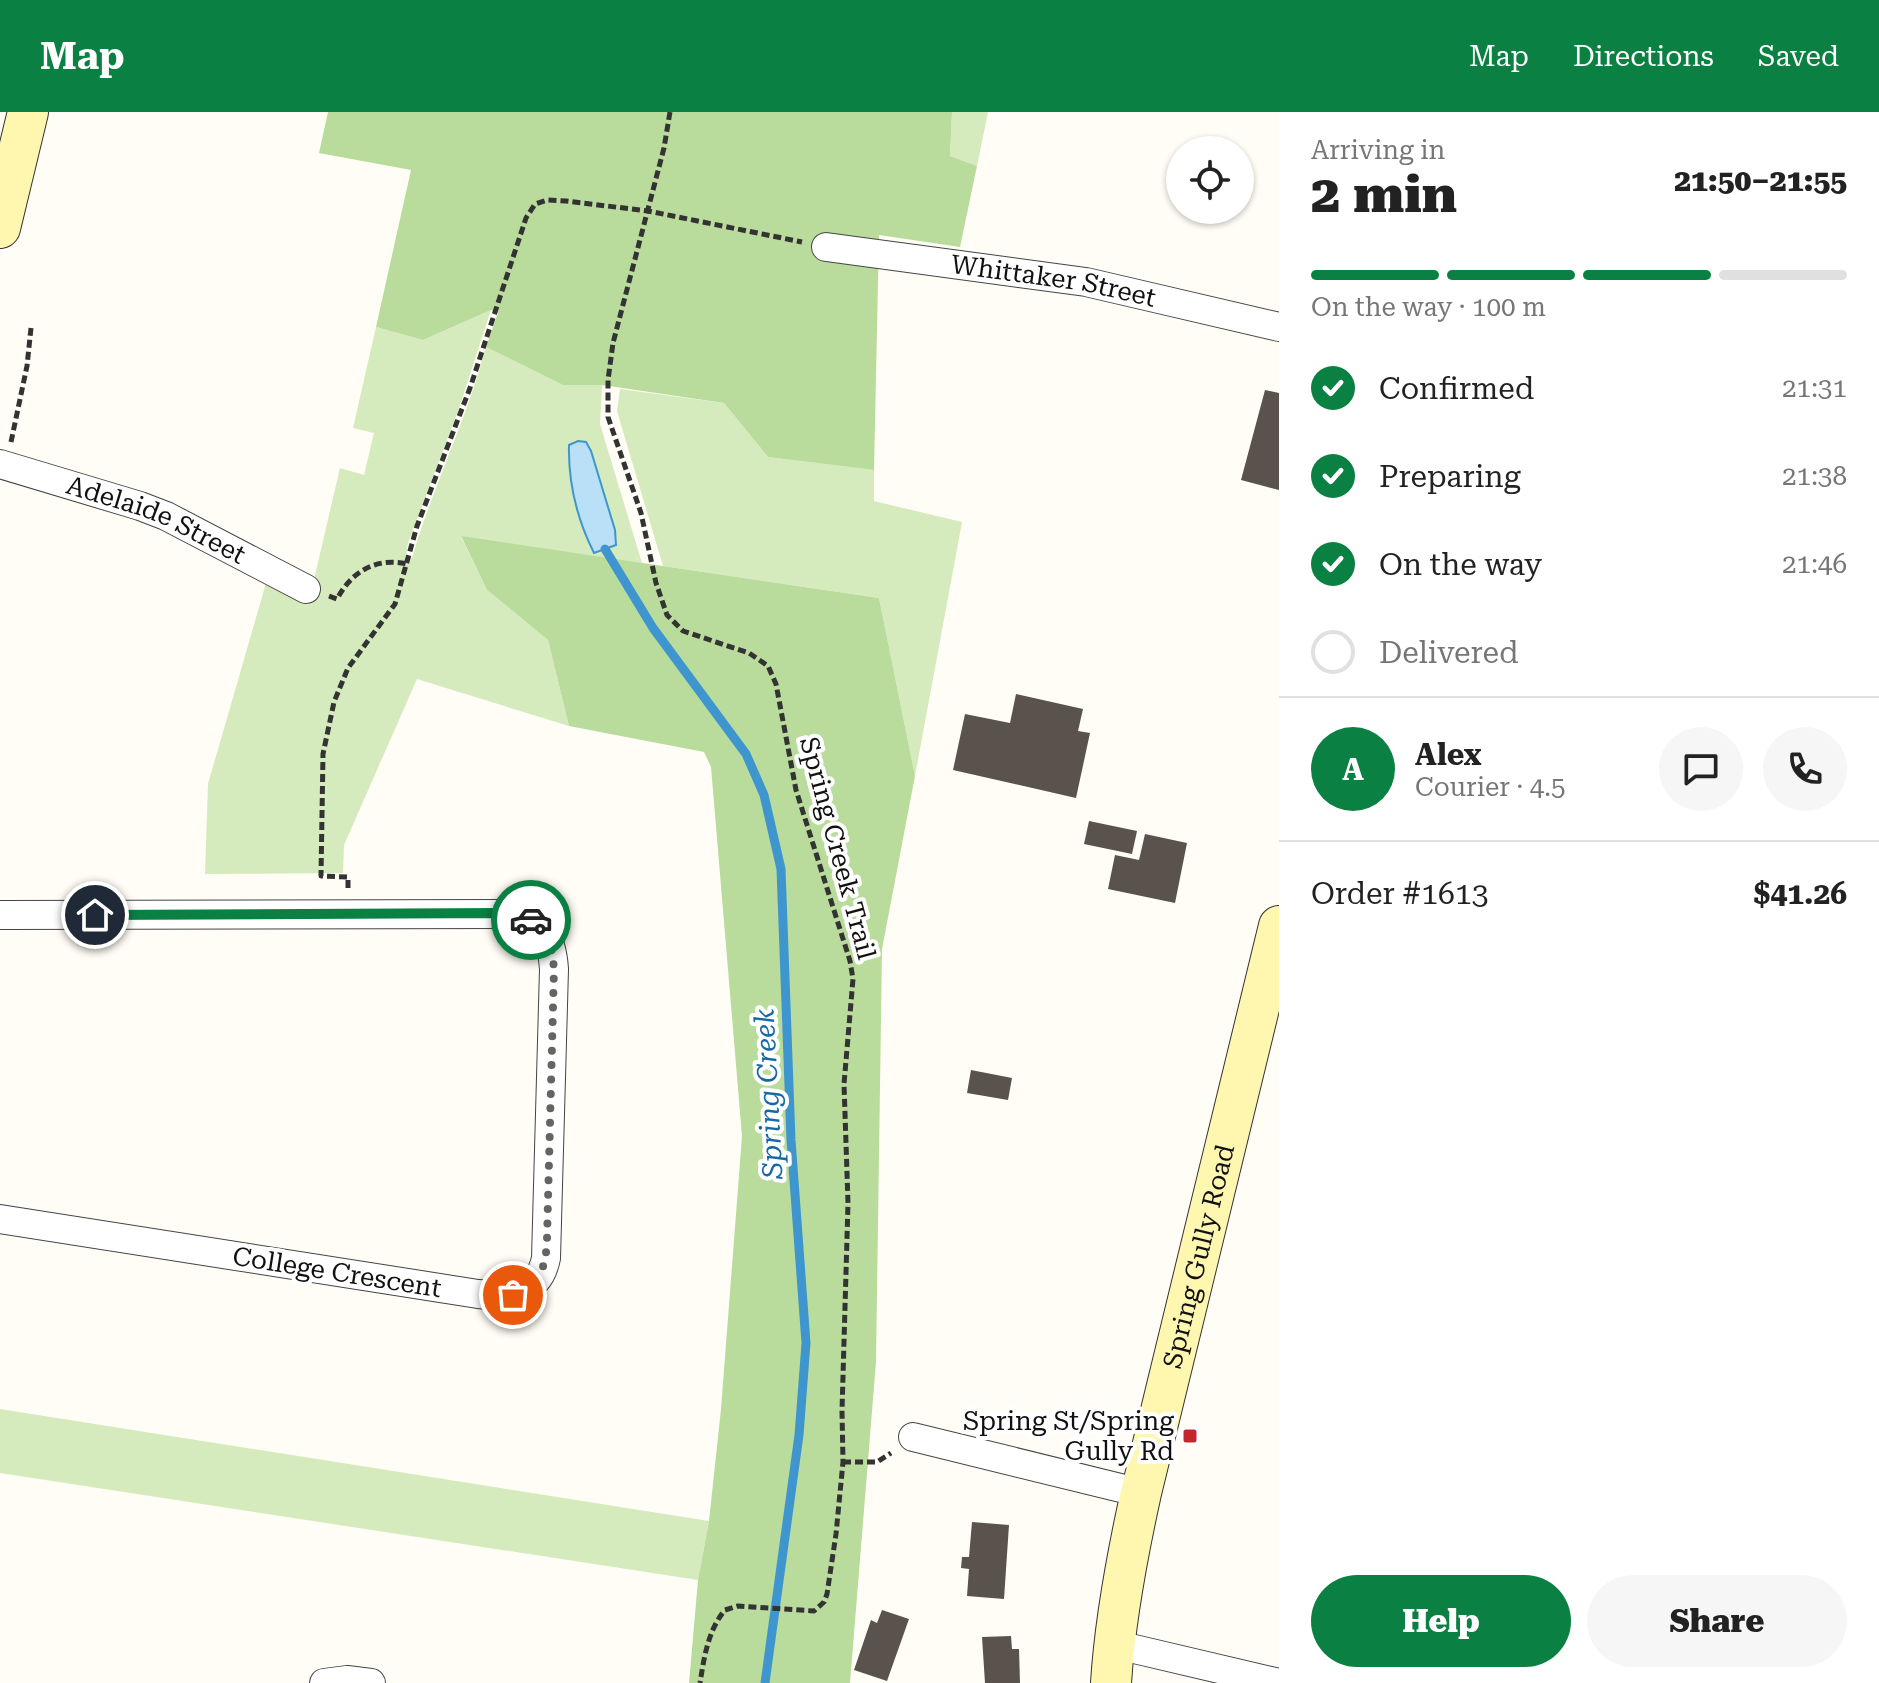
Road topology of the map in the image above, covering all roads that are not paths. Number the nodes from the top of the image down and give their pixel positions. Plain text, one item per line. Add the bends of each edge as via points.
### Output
1 (28, 112) edge
2 (0, 228) edge
3 (826, 247) road end
4 (1279, 327) edge
5 (6, 453) edge
6 (306, 589) road end
7 (0, 915) edge
8 (1279, 926) edge
9 (0, 1219) edge
10 (913, 1437) road end
11 (1141, 1493) junction
12 (1112, 1664) edge
13 (324, 1683) edge
14 (371, 1683) edge
15 (1279, 1683) edge

1 - 2 street
3 - 4 street, Whittaker Street via 1086,282
5 - 6 street, Adelaide Street via 140,506
7 - 9 street, College Crescent via 511,914 544,930 554,969 544,1267 534,1284 513,1295 478,1294
8 - 11 street, Spring Gully Road
10 - 11 street
11 - 12 street, Spring Gully Road
12 - 15 street
13 - 14 street

